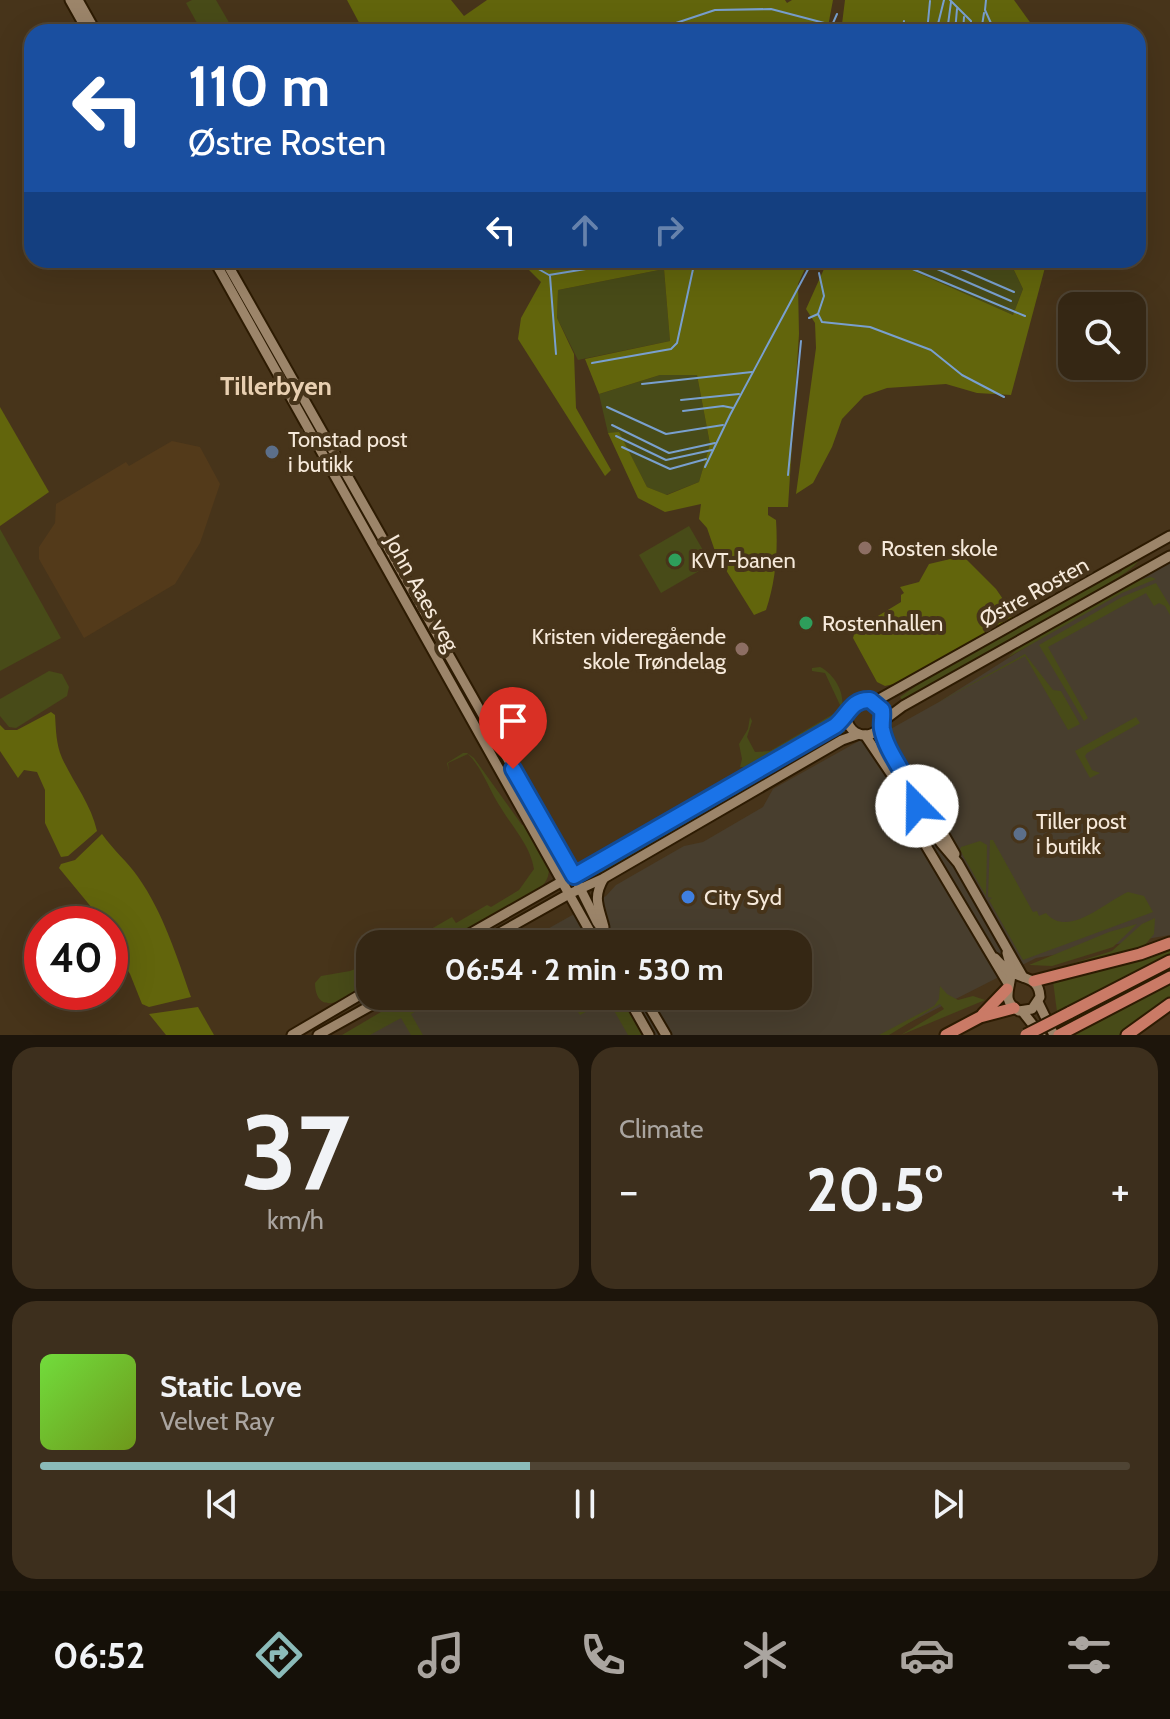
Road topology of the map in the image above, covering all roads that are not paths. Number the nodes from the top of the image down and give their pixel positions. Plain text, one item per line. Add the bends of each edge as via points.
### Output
1 (70, 0) edge
2 (78, 0) edge
3 (84, 24) edge
4 (92, 24) edge
5 (218, 268) edge
6 (230, 268) edge
7 (1170, 536) edge
8 (1170, 556) edge
9 (874, 702) junction
10 (848, 715) junction
11 (882, 723) junction
12 (862, 734) junction
13 (908, 790) junction
14 (917, 806) junction
15 (937, 861) junction
16 (958, 863) junction
17 (574, 876) junction
18 (604, 878) junction
19 (561, 881) junction
20 (574, 892) junction
21 (476, 930) edge
22 (505, 930) edge
23 (591, 930) edge
24 (605, 930) joint
25 (1004, 942) junction
26 (1170, 943) edge
27 (989, 953) junction
28 (1170, 961) edge
29 (1011, 972) junction
30 (1170, 977) edge
31 (1029, 979) junction
32 (1008, 987) junction
33 (356, 997) edge
34 (1038, 1002) junction
35 (1170, 1004) edge
36 (363, 1010) edge
37 (635, 1010) edge
38 (651, 1010) edge
39 (1018, 1010) junction
40 (980, 1017) junction
41 (292, 1035) edge
42 (318, 1035) edge
43 (649, 1035) edge
44 (666, 1035) edge
45 (946, 1035) edge
46 (1026, 1035) edge
47 (1041, 1035) edge
48 (1056, 1035) edge
49 (1127, 1035) edge

1 - 3 street
2 - 4 street
5 - 19 street, John Aaes veg
6 - 17 street, John Aaes veg
7 - 9 street, Østre Rosten
8 - 11 street, Østre Rosten via 903,706
9 - 10 street via 858,701
9 - 11 street via 882,710
10 - 12 street via 850,727
10 - 17 street
11 - 12 street via 874,733
11 - 13 street
12 - 13 street
12 - 18 street via 842,740
13 - 14 street
13 - 15 street via 913,821
13 - 16 street
14 - 15 street
14 - 16 street
15 - 27 street
16 - 25 street
17 - 19 street
17 - 20 street, John Aaes veg
18 - 20 street
18 - 24 street, John Aaes veg via 596,900
19 - 20 street, John Aaes veg
19 - 21 street
20 - 22 street
20 - 23 street, John Aaes veg
20 - 24 street, John Aaes veg
25 - 29 street
25 - 31 street
26 - 31 highway
27 - 29 street
27 - 32 street
28 - 46 highway, bridge
29 - 31 street
29 - 32 street
30 - 48 highway
31 - 32 street via 1015,979
31 - 34 street via 1040,993
32 - 39 street via 1007,998
32 - 40 highway
33 - 41 street
34 - 39 street via 1032,1009
34 - 48 street
35 - 49 highway
36 - 42 street
37 - 43 street
38 - 44 street
39 - 40 highway
39 - 47 street
40 - 45 highway

